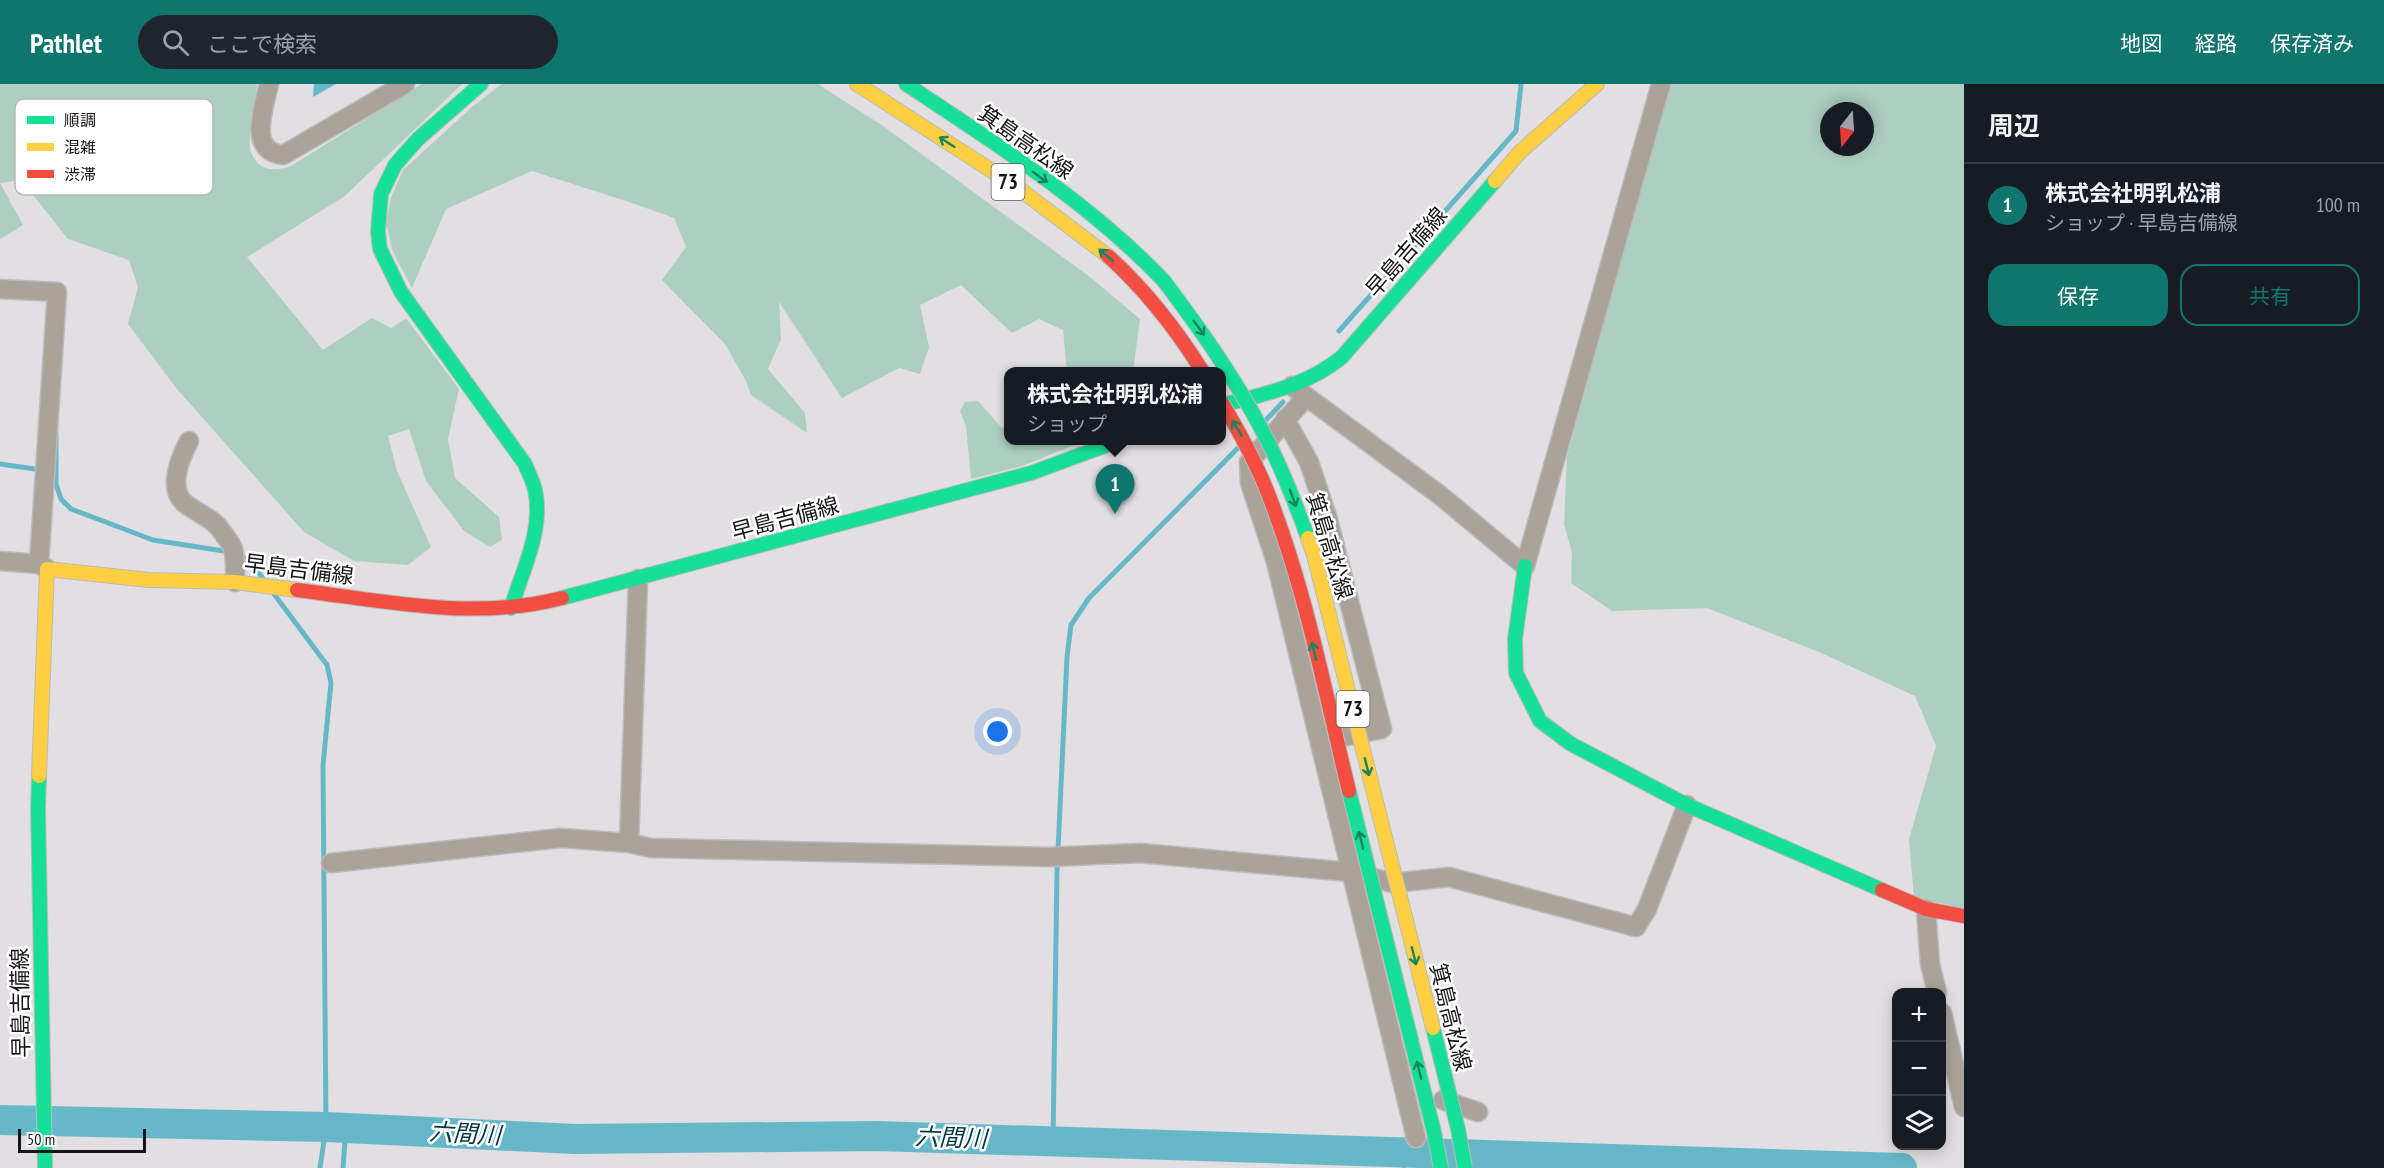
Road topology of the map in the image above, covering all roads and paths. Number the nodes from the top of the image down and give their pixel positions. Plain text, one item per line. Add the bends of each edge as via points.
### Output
1 (269, 84) edge
2 (405, 84) edge
3 (481, 84) edge
4 (857, 84) edge
5 (906, 84) edge
6 (1597, 84) edge
7 (1661, 84) edge
8 (0, 289) edge
9 (1200, 367) edge
10 (1225, 367) edge
11 (1226, 368) edge
12 (1299, 391) junction
13 (1226, 403) edge
14 (1226, 412) edge
15 (1286, 419) junction
16 (189, 441) dead end
17 (1110, 445) edge
18 (0, 561) edge
19 (1525, 566) junction
20 (43, 567) junction
21 (638, 579) junction
22 (235, 582) junction
23 (511, 608) junction
24 (1319, 742) junction
25 (1687, 805) junction
26 (629, 843) junction
27 (331, 864) dead end
28 (1350, 872) junction
29 (1926, 909) junction
30 (1964, 916) edge
31 (1935, 988) edge
32 (1946, 1033) edge
33 (1404, 1088) junction
34 (1964, 1107) edge
35 (1478, 1112) dead end
36 (1416, 1138) dead end
37 (45, 1168) edge
38 (1441, 1168) edge
39 (1465, 1168) edge

1 - 2 street via 261,139 273,154 283,155
3 - 23 main road via 418,139 395,165 381,194 378,232 380,249 402,292 525,464 535,490 535,532
9 -> 4 main road, 箕島高松線 / 73 via 1186,344 1109,257 1029,195
5 -> 10 main road, 箕島高松線 / 73, bridge via 1044,179 1122,240 1164,281
6 - 12 main road, 早島吉備線 via 1520,152 1342,357
7 - 19 street
8 - 20 street via 57,292
11 -> 39 main road, 箕島高松線 / 73, bridge via 1264,432 1314,555
12 - 13 main road, 早島吉備線
12 - 15 street
12 - 19 street via 1441,496
38 -> 14 main road, 箕島高松線 / 73, bridge via 1292,560 1269,495 1247,446
15 - 24 street via 1249,462 1250,483 1276,562
15 - 24 street via 1309,462 1327,516 1382,729
16 - 22 street via 179,461 180,498 214,520 233,554
17 - 21 main road, 早島吉備線 via 1031,473
18 - 20 street
19 - 25 main road via 1515,639 1516,673 1540,721 1570,744
20 - 22 main road, 早島吉備線 via 148,580
20 - 37 main road, 早島吉備線 via 38,810
21 - 23 main road, 早島吉備線
21 - 26 street
22 - 23 main road, 早島吉備線 via 459,610
24 - 28 street
25 - 28 street via 1647,909 1636,927 1449,877 1393,883
25 - 29 main road
26 - 27 street via 561,838
26 - 28 street via 651,848 1056,857 1140,853
28 - 33 street
29 - 30 main road
29 - 31 street
32 - 34 street
33 - 35 street
33 - 36 street

